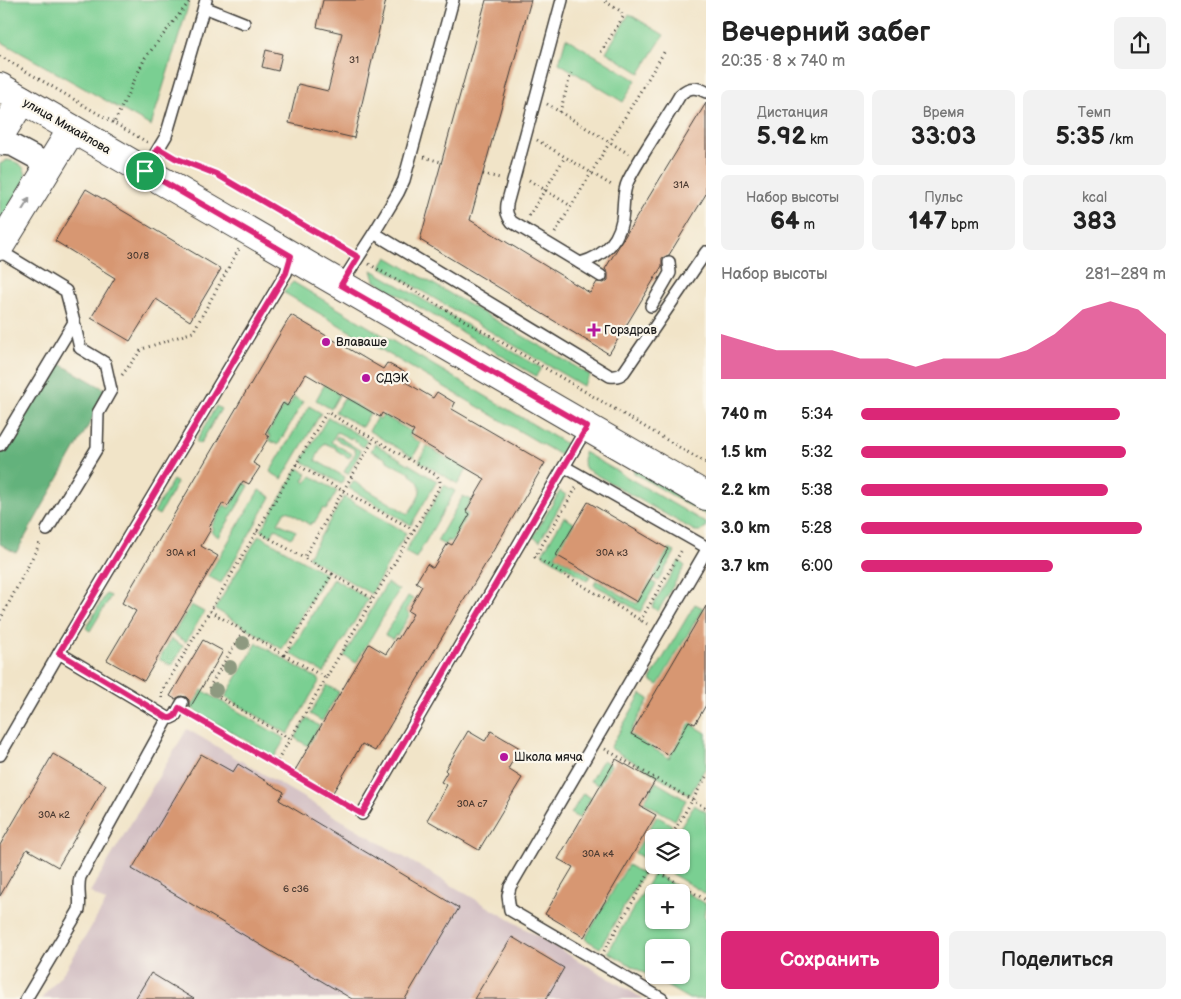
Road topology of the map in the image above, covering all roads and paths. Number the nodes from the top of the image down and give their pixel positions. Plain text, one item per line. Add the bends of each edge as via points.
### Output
1 (191, 0) edge
2 (453, 0) edge
3 (562, 0) edge
4 (603, 0) edge
5 (205, 3) edge
6 (244, 23) dead end
7 (666, 49) dead end
8 (601, 52) dead end
9 (571, 73) dead end
10 (706, 92) edge
11 (11, 93) edge
12 (536, 97) junction
13 (560, 112) junction
14 (72, 129) junction
15 (526, 133) junction
16 (0, 135) edge
17 (610, 142) junction
18 (0, 144) edge
19 (565, 157) junction
20 (152, 160) junction
21 (641, 161) junction
22 (515, 172) junction
23 (591, 173) junction
24 (44, 174) junction
25 (544, 190) junction
26 (624, 193) junction
27 (571, 206) junction
28 (522, 228) junction
29 (374, 233) junction
30 (233, 242) dead end
31 (548, 244) junction
32 (0, 246) edge
33 (0, 251) edge
34 (706, 252) edge
35 (291, 256) junction
36 (358, 257) junction
37 (669, 262) dead end
38 (580, 264) junction
39 (601, 276) dead end
40 (341, 285) junction
41 (664, 314) junction
42 (74, 322) junction
43 (111, 390) junction
44 (587, 427) junction
45 (374, 439) junction
46 (0, 445) edge
47 (706, 463) edge
48 (296, 464) junction
49 (565, 467) junction
50 (582, 477) junction
51 (343, 490) junction
52 (706, 496) edge
53 (47, 530) joint
54 (414, 530) junction
55 (257, 531) junction
56 (688, 538) junction
57 (706, 549) edge
58 (304, 558) junction
59 (332, 574) junction
60 (373, 599) junction
61 (210, 611) junction
62 (0, 620) edge
63 (640, 621) junction
64 (660, 630) junction
65 (243, 631) junction
66 (59, 653) junction
67 (284, 655) junction
68 (326, 678) junction
69 (162, 698) junction
70 (180, 706) junction
71 (155, 710) junction
72 (168, 718) junction
73 (290, 739) junction
74 (1, 752) edge
75 (618, 756) dead end
76 (276, 765) junction
77 (706, 777) edge
78 (693, 800) junction
79 (706, 808) edge
80 (362, 814) joint
81 (675, 829) edge
82 (649, 874) edge
83 (664, 874) edge
84 (706, 900) edge
85 (614, 934) dead end
86 (26, 999) edge
87 (662, 999) edge

1 - 20 path via 145,58 114,123
2 - 29 lane via 404,180
3 - 12 lane
4 - 8 path via 623,16
5 - 6 lane
5 - 20 lane via 166,136
7 - 17 path
9 - 13 path
10 - 21 lane via 691,88 685,90
11 - 14 street, улица Михайлова
11 - 16 street
12 - 13 path
12 - 15 lane
13 - 17 path
14 - 20 street, улица Михайлова
14 - 24 street
15 - 19 path
15 - 22 lane
17 - 21 path
17 - 23 path
18 - 24 street via 12,144 38,159
19 - 23 path
19 - 25 path
20 - 35 street, улица Михайлова
20 - 36 path via 175,158 216,174
21 - 26 lane
22 - 25 path
22 - 28 lane via 506,211 512,222
23 - 26 path
23 - 27 path
32 -> 24 street
25 - 27 path
25 - 28 path
26 - 38 lane via 622,223 615,240 603,254
27 - 31 path
28 - 31 lane
29 - 36 lane
29 - 41 lane via 610,376 624,372
30 - 43 path via 241,247 193,332 142,349
31 - 38 lane
33 - 42 lane via 66,291
34 - 41 lane
35 - 40 street, улица Михайлова
35 - 66 lane via 286,273
36 - 40 lane
36 - 47 path
37 - 41 lane via 670,273 646,303
38 - 39 lane
40 - 44 street, улица Михайлова
42 - 43 lane via 80,348 105,363
42 - 46 lane
43 - 53 lane via 98,413 97,448
44 - 49 lane
44 - 52 street, улица Михайлова
45 - 48 path via 327,412
45 - 51 path
45 - 54 path via 439,478 439,488
48 - 51 path
48 - 55 path
49 - 50 lane
49 - 80 lane
50 - 56 lane
50 - 63 path via 535,557
51 - 54 path
51 - 58 path
53 - 62 path
54 - 60 path
55 - 58 path
55 - 61 path
56 - 57 lane
56 - 63 path
57 - 64 lane
58 - 59 path
59 - 60 path
59 - 67 path
60 - 68 path
61 - 65 path
61 - 69 path via 162,691
63 - 64 path
64 - 87 lane via 510,887 508,896 510,910
65 - 67 path
65 - 73 path via 210,686 210,692
66 - 71 lane
66 - 74 lane
67 - 68 path
68 - 73 path
69 - 70 path
69 - 71 path
70 - 72 lane via 175,716
70 - 76 path
71 - 72 lane
72 - 86 lane via 80,877 79,910
73 - 76 path
75 - 78 path
76 - 80 path
77 - 78 path
78 - 79 path
78 - 81 path
82 - 85 path
83 - 84 path

